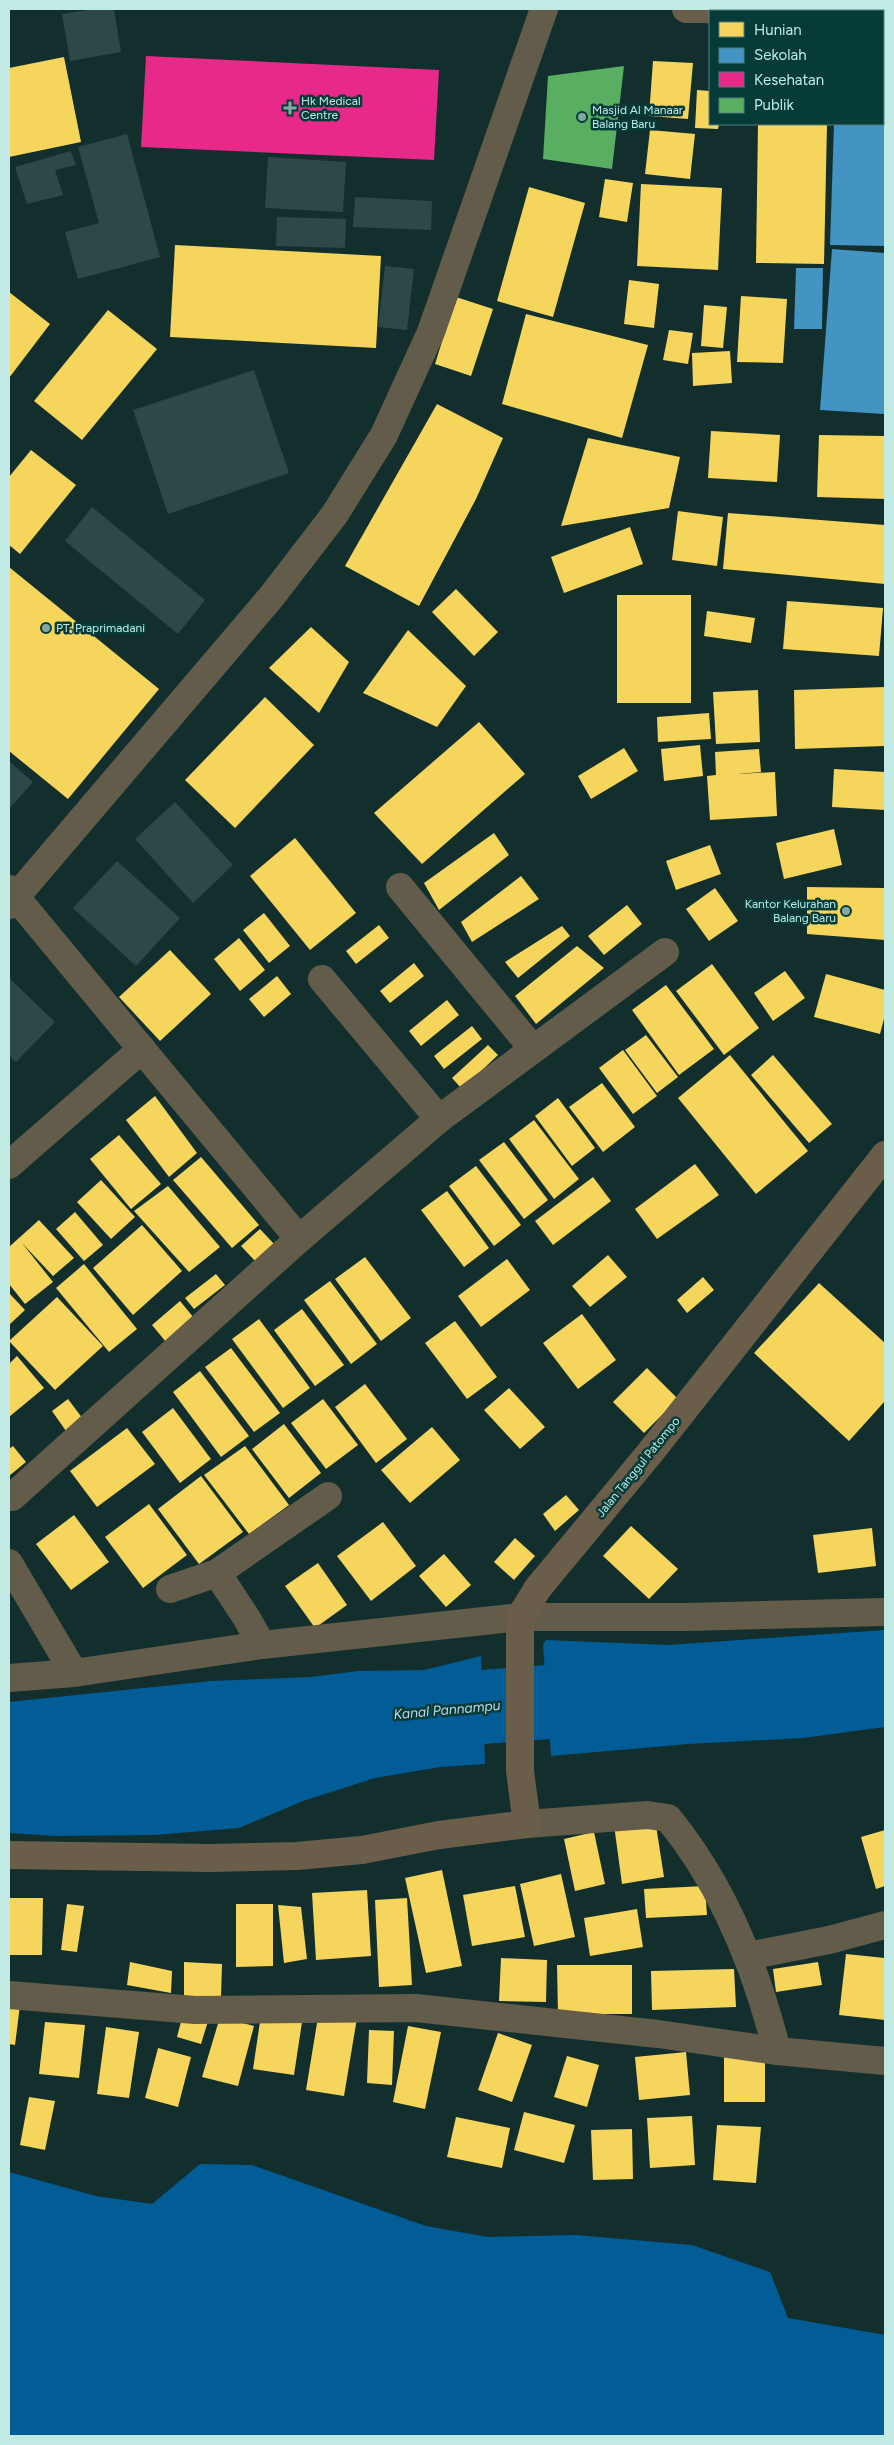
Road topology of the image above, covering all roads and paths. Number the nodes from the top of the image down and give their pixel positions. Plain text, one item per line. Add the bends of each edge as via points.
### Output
1 (544, 9) edge
2 (686, 9) edge
3 (820, 10) edge
4 (885, 10) edge
5 (400, 887) dead end
6 (11, 896) edge
7 (665, 952) dead end
8 (322, 979) dead end
9 (142, 1049) junction
10 (533, 1049) junction
11 (439, 1120) junction
12 (885, 1155) edge
13 (9, 1165) edge
14 (300, 1239) junction
15 (328, 1496) dead end
16 (12, 1497) dead end
17 (9, 1564) edge
18 (217, 1573) junction
19 (170, 1589) dead end
20 (885, 1612) edge
21 (520, 1623) junction
22 (262, 1646) junction
23 (74, 1673) junction
24 (9, 1678) edge
25 (527, 1824) junction
26 (9, 1855) edge
27 (885, 1925) edge
28 (748, 1956) junction
29 (9, 1995) edge
30 (777, 2050) junction
31 (885, 2061) edge

1 - 6 street via 430,332 384,435 335,514 272,596
2 - 3 street
3 - 4 street
5 - 10 street
6 - 9 street
7 - 10 street
8 - 11 street
9 - 13 street
9 - 14 street
10 - 11 street
11 - 14 street
12 - 21 street, Jalan Tanggul Patompo via 649,1454 538,1588
14 - 16 street
15 - 18 street
17 - 23 street
18 - 19 street
18 - 22 street
20 - 21 street
21 - 22 street
21 - 25 street via 520,1771
22 - 23 street
23 - 24 street
25 - 26 street via 439,1835 362,1850 297,1856
25 - 28 street via 646,1816 668,1818 701,1862
27 - 28 street
28 - 30 street
29 - 30 street via 195,2010 416,2008
30 - 31 street

